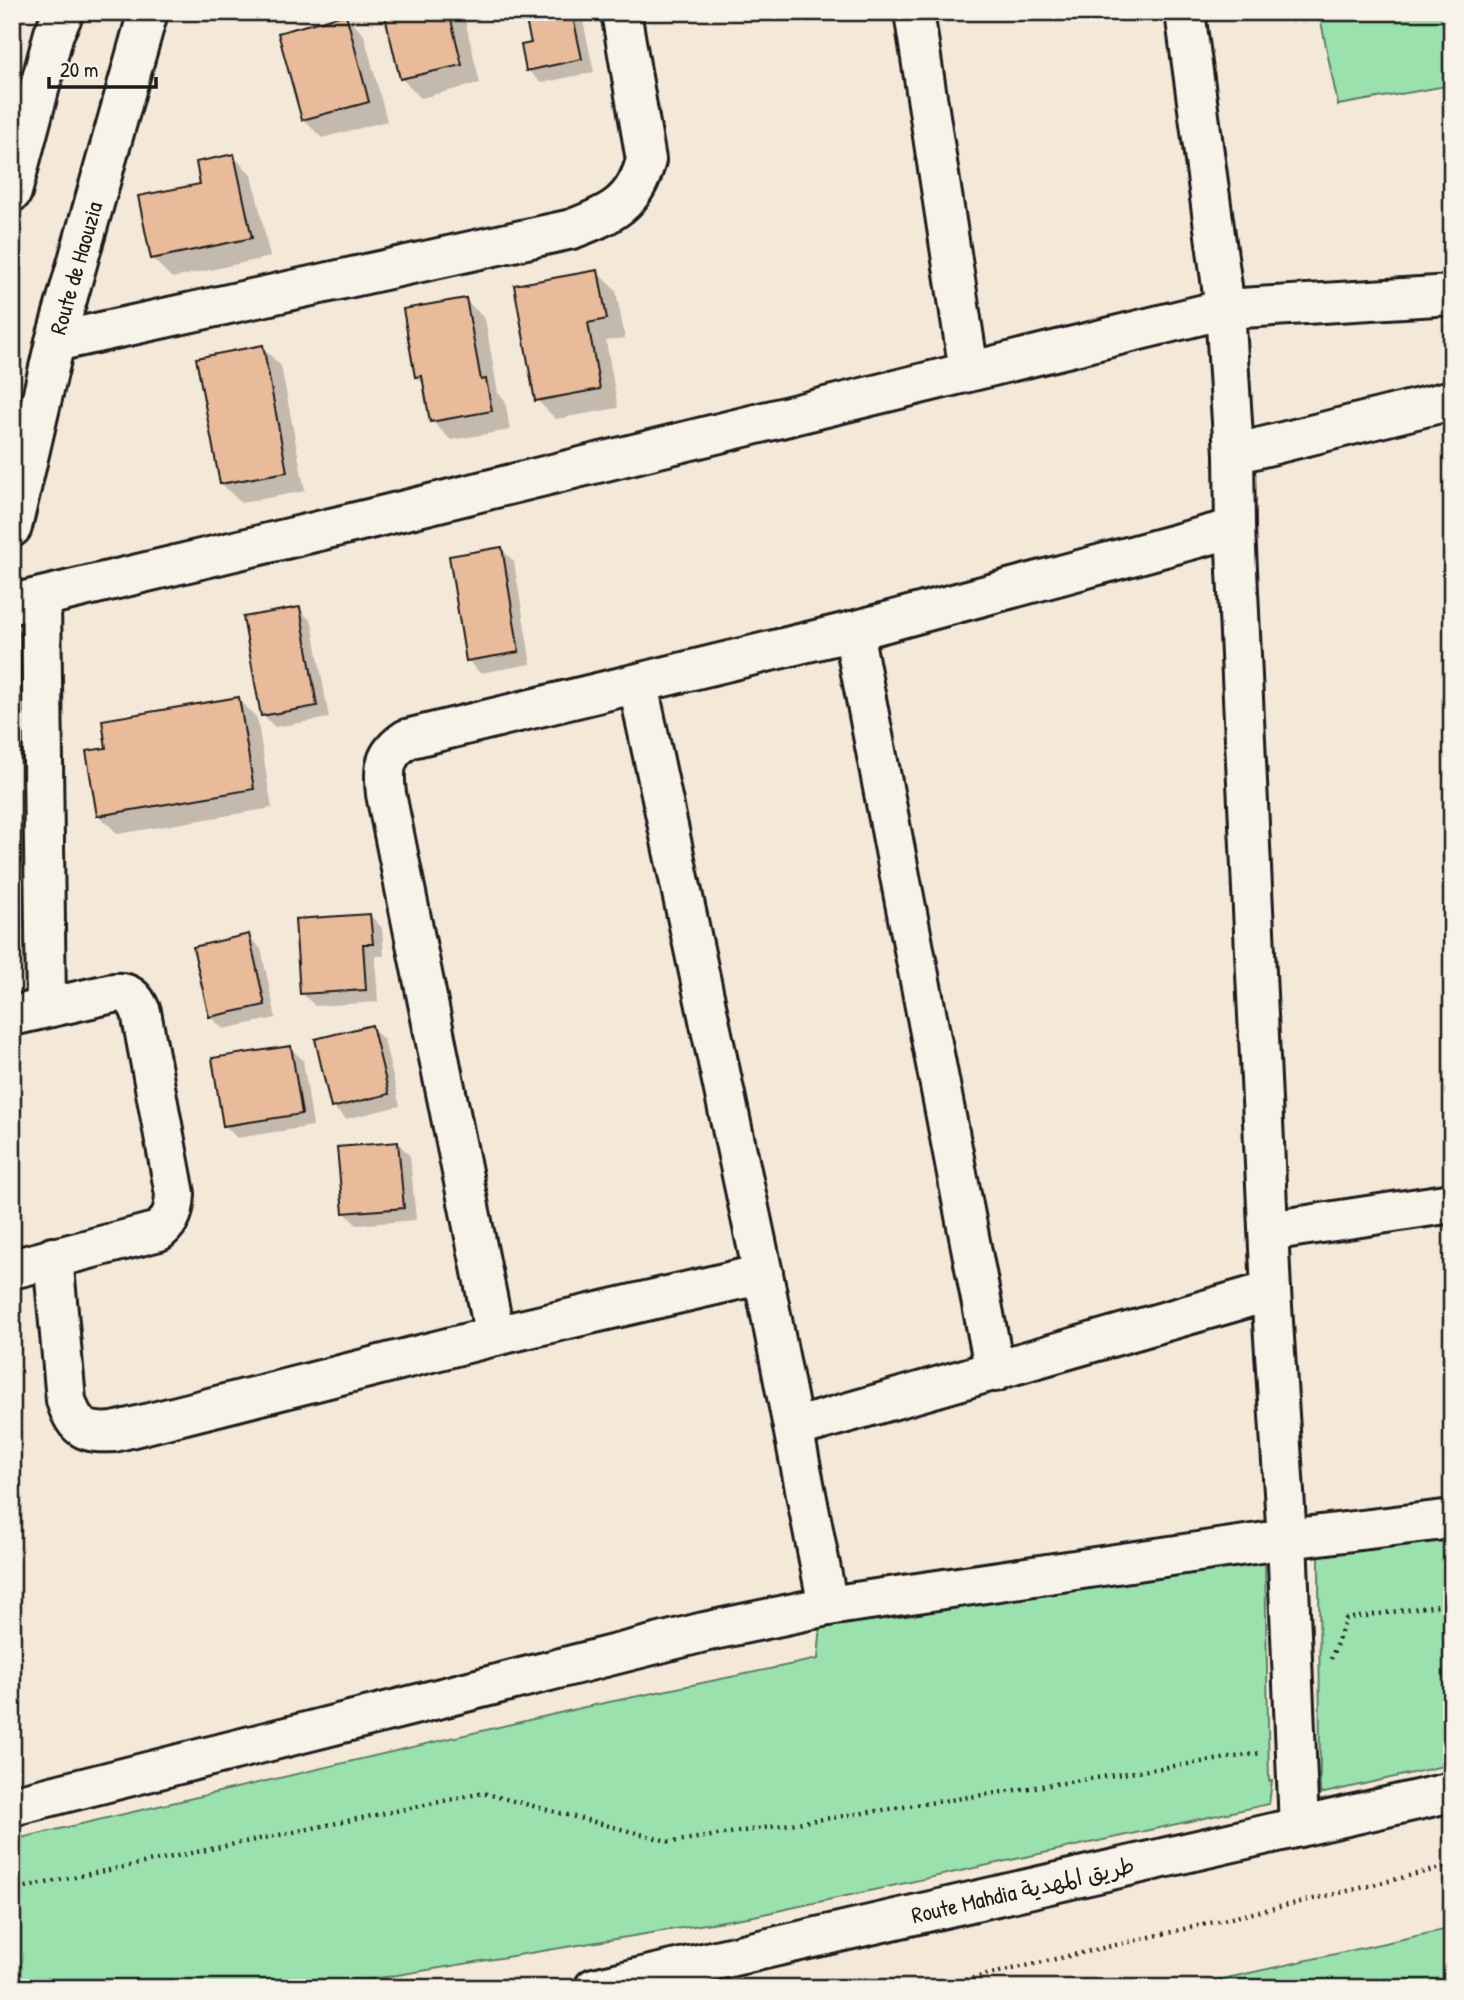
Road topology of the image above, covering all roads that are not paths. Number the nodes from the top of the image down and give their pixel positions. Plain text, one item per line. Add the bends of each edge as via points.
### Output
1 (64, 12) edge
2 (148, 12) edge
3 (621, 12) edge
4 (914, 12) edge
5 (1185, 12) edge
6 (12, 192) edge
7 (1452, 295) edge
8 (1225, 309) junction
9 (55, 342) junction
10 (969, 371) junction
11 (1452, 400) edge
12 (1234, 454) junction
13 (12, 527) edge
14 (1235, 528) junction
15 (27, 601) edge
16 (852, 631) junction
17 (638, 685) junction
18 (29, 1012) edge
19 (1452, 1203) edge
20 (1269, 1231) junction
21 (53, 1257) junction
22 (12, 1269) edge
23 (762, 1274) junction
24 (1271, 1291) junction
25 (495, 1336) junction
26 (995, 1372) junction
27 (794, 1428) junction
28 (1452, 1519) edge
29 (1287, 1539) junction
30 (828, 1606) junction
31 (1452, 1792) edge
32 (12, 1805) edge
33 (1299, 1827) junction
34 (594, 1988) edge

1 - 6 street via 54,33
2 - 9 street, Route de Haouzia
3 - 9 street via 646,160 641,180 627,201 604,217 572,229
4 - 10 street
5 - 8 street
7 - 8 street
8 - 10 street
8 - 12 street
9 - 13 street, Route de Haouzia
10 - 15 street
11 - 12 street
12 - 14 street
14 - 16 street
14 - 20 street
15 - 18 street
16 - 17 street
16 - 26 street
17 - 23 street
17 - 25 street via 407,739 386,761 386,794
18 - 21 street via 121,992 136,999 175,1194 169,1223 159,1231
19 - 20 street
20 - 24 street
21 - 22 street
21 - 25 street via 66,1401 80,1428 94,1433 114,1432
23 - 25 street
23 - 27 street
24 - 26 street
24 - 29 street
26 - 27 street
27 - 30 street
28 - 29 street
29 - 30 street
29 - 33 street
30 - 32 street via 691,1635
31 - 33 street, Route Mahdia طريق المهدية
33 - 34 street, Route Mahdia طريق المهدية

